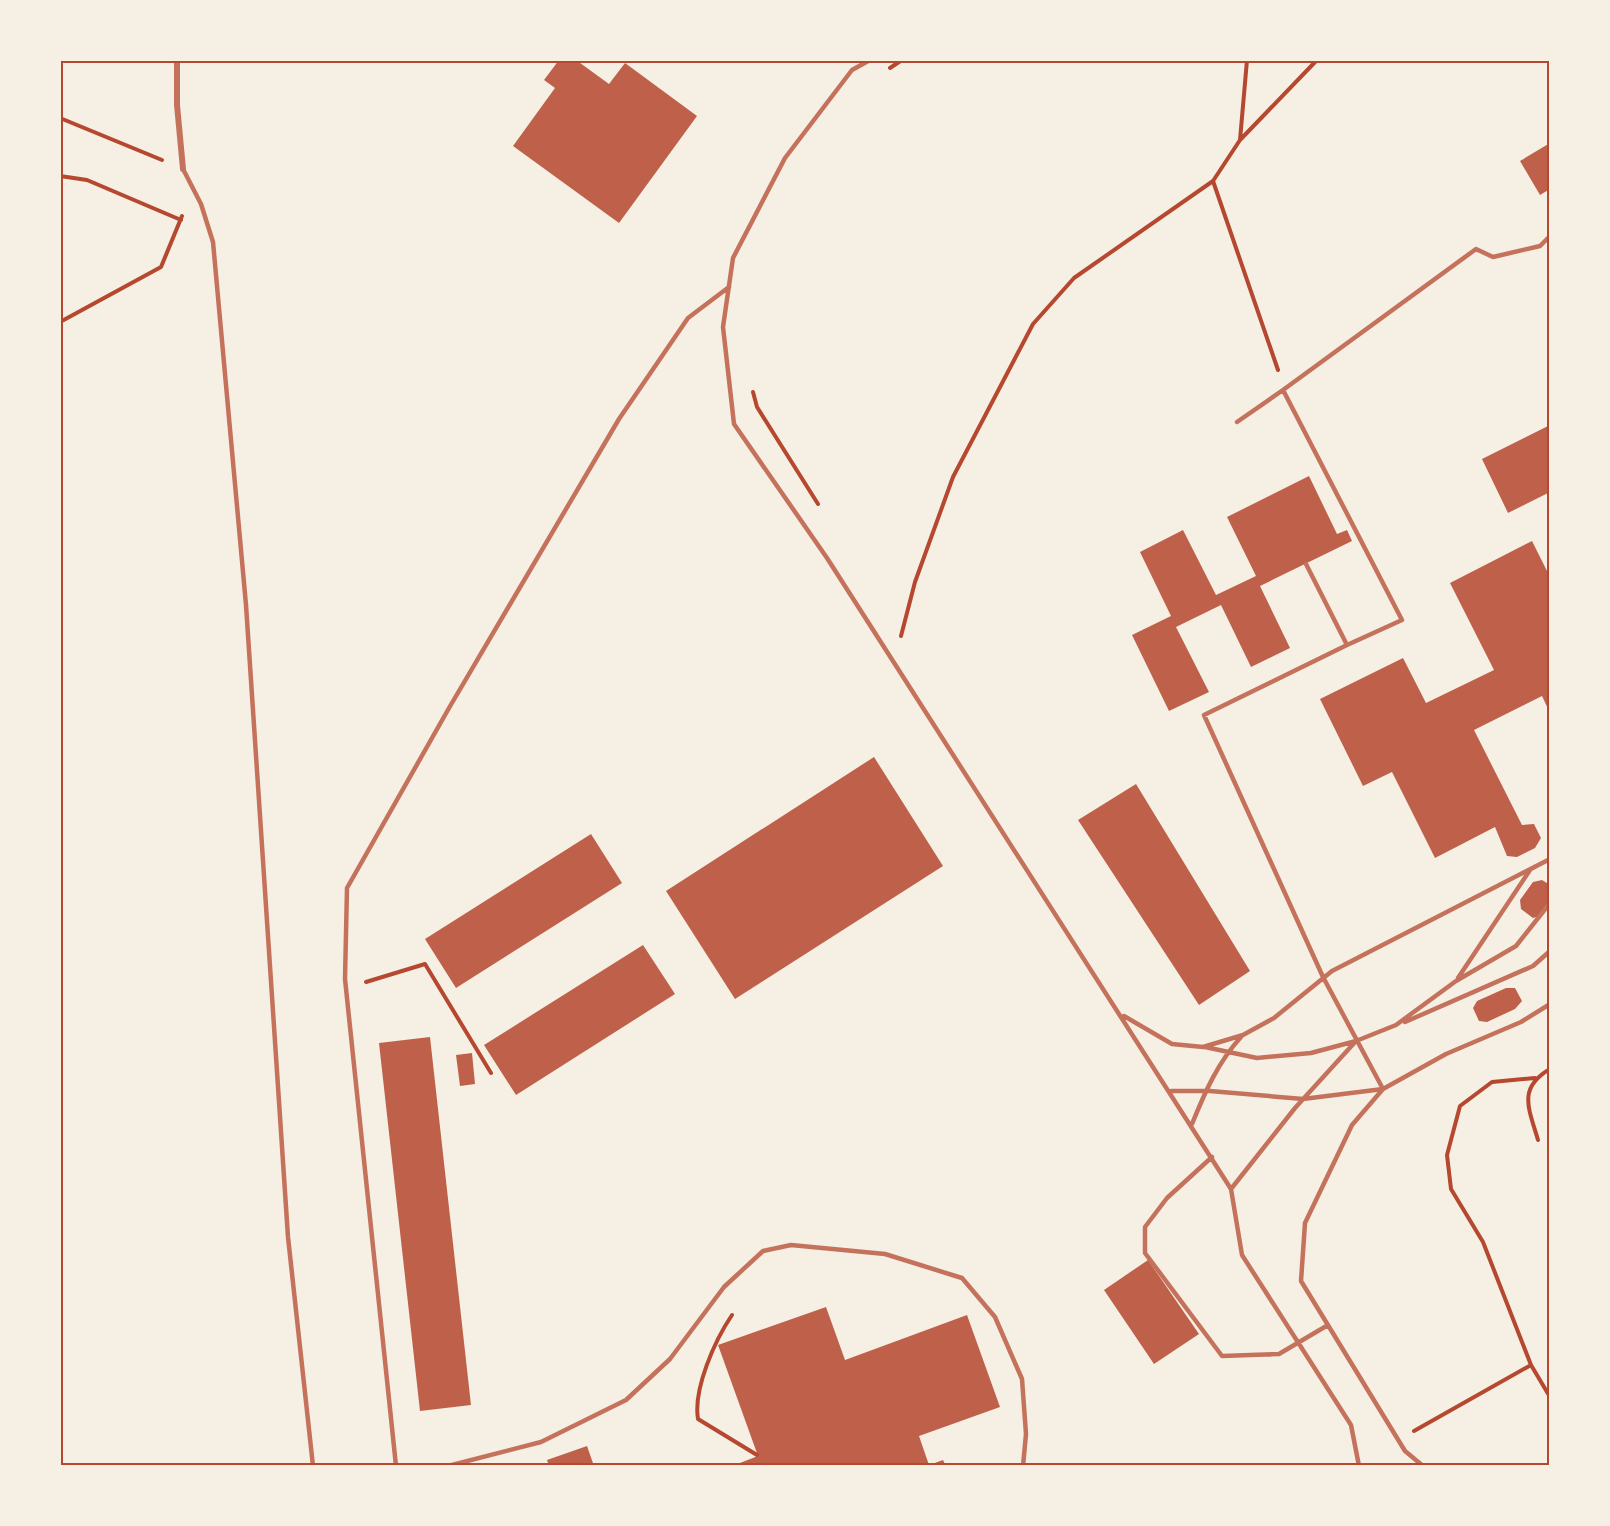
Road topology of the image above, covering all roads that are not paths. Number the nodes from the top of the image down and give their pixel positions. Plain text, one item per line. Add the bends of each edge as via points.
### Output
1 (177, 60) edge
2 (858, 60) edge
3 (870, 60) edge
4 (852, 70) junction
5 (183, 169) joint
6 (1550, 236) edge
7 (729, 287) junction
8 (1283, 390) junction
9 (1238, 422) dead end
10 (1306, 564) dead end
11 (1347, 645) junction
12 (1550, 859) edge
13 (1531, 868) junction
14 (1550, 903) edge
15 (1550, 951) edge
16 (1323, 977) junction
17 (1456, 981) junction
18 (1548, 1007) edge
19 (1122, 1015) junction
20 (1395, 1025) junction
21 (1243, 1035) junction
22 (1356, 1041) junction
23 (1203, 1047) junction
24 (1227, 1052) junction
25 (1383, 1089) junction
26 (1171, 1091) junction
27 (1205, 1091) junction
28 (1303, 1099) junction
29 (1192, 1124) junction
30 (1212, 1157) junction
31 (1232, 1189) junction
32 (1328, 1324) junction
33 (1299, 1343) junction
34 (313, 1466) edge
35 (396, 1466) edge
36 (448, 1466) edge
37 (1023, 1466) edge
38 (1359, 1466) edge
39 (1423, 1466) edge

1 - 5 street
2 - 4 lane
3 - 4 lane
4 - 7 lane via 785,158 733,258
5 - 34 lane via 201,204 213,242 246,605 288,1237
6 - 8 lane via 1540,246 1493,257 1476,249
7 - 19 lane via 723,327 734,424 816,541
7 - 35 lane via 688,318 619,418 347,888 346,985
8 - 9 lane
8 - 11 lane via 1402,620
10 - 11 lane
11 - 16 lane via 1204,715
12 - 13 lane
13 - 16 lane
13 - 17 lane
14 - 17 lane via 1516,946
15 - 20 lane via 1533,966
16 - 21 lane via 1274,1018
16 - 22 lane
17 - 20 lane
18 - 25 lane via 1446,1054
19 - 23 lane via 1172,1044
19 - 26 lane
20 - 22 lane
21 - 23 lane
21 - 24 lane
22 - 24 lane via 1311,1053 1257,1058
22 - 25 lane
22 - 28 lane
23 - 24 lane
24 - 27 lane
25 - 28 lane
25 - 32 lane via 1352,1125 1305,1223 1301,1281
26 - 27 lane
26 - 29 lane
27 - 28 lane
27 - 29 lane
28 - 31 lane
29 - 30 lane
30 - 31 lane
30 - 33 lane via 1167,1198 1145,1227 1145,1253 1222,1356 1279,1354
31 - 33 lane via 1242,1255
32 - 33 lane
32 - 39 lane via 1405,1451
33 - 38 lane via 1351,1425
36 - 37 lane via 541,1442 626,1400 670,1359 731,1280 763,1251 791,1245 885,1254 962,1278 995,1317 1022,1379 1026,1434

